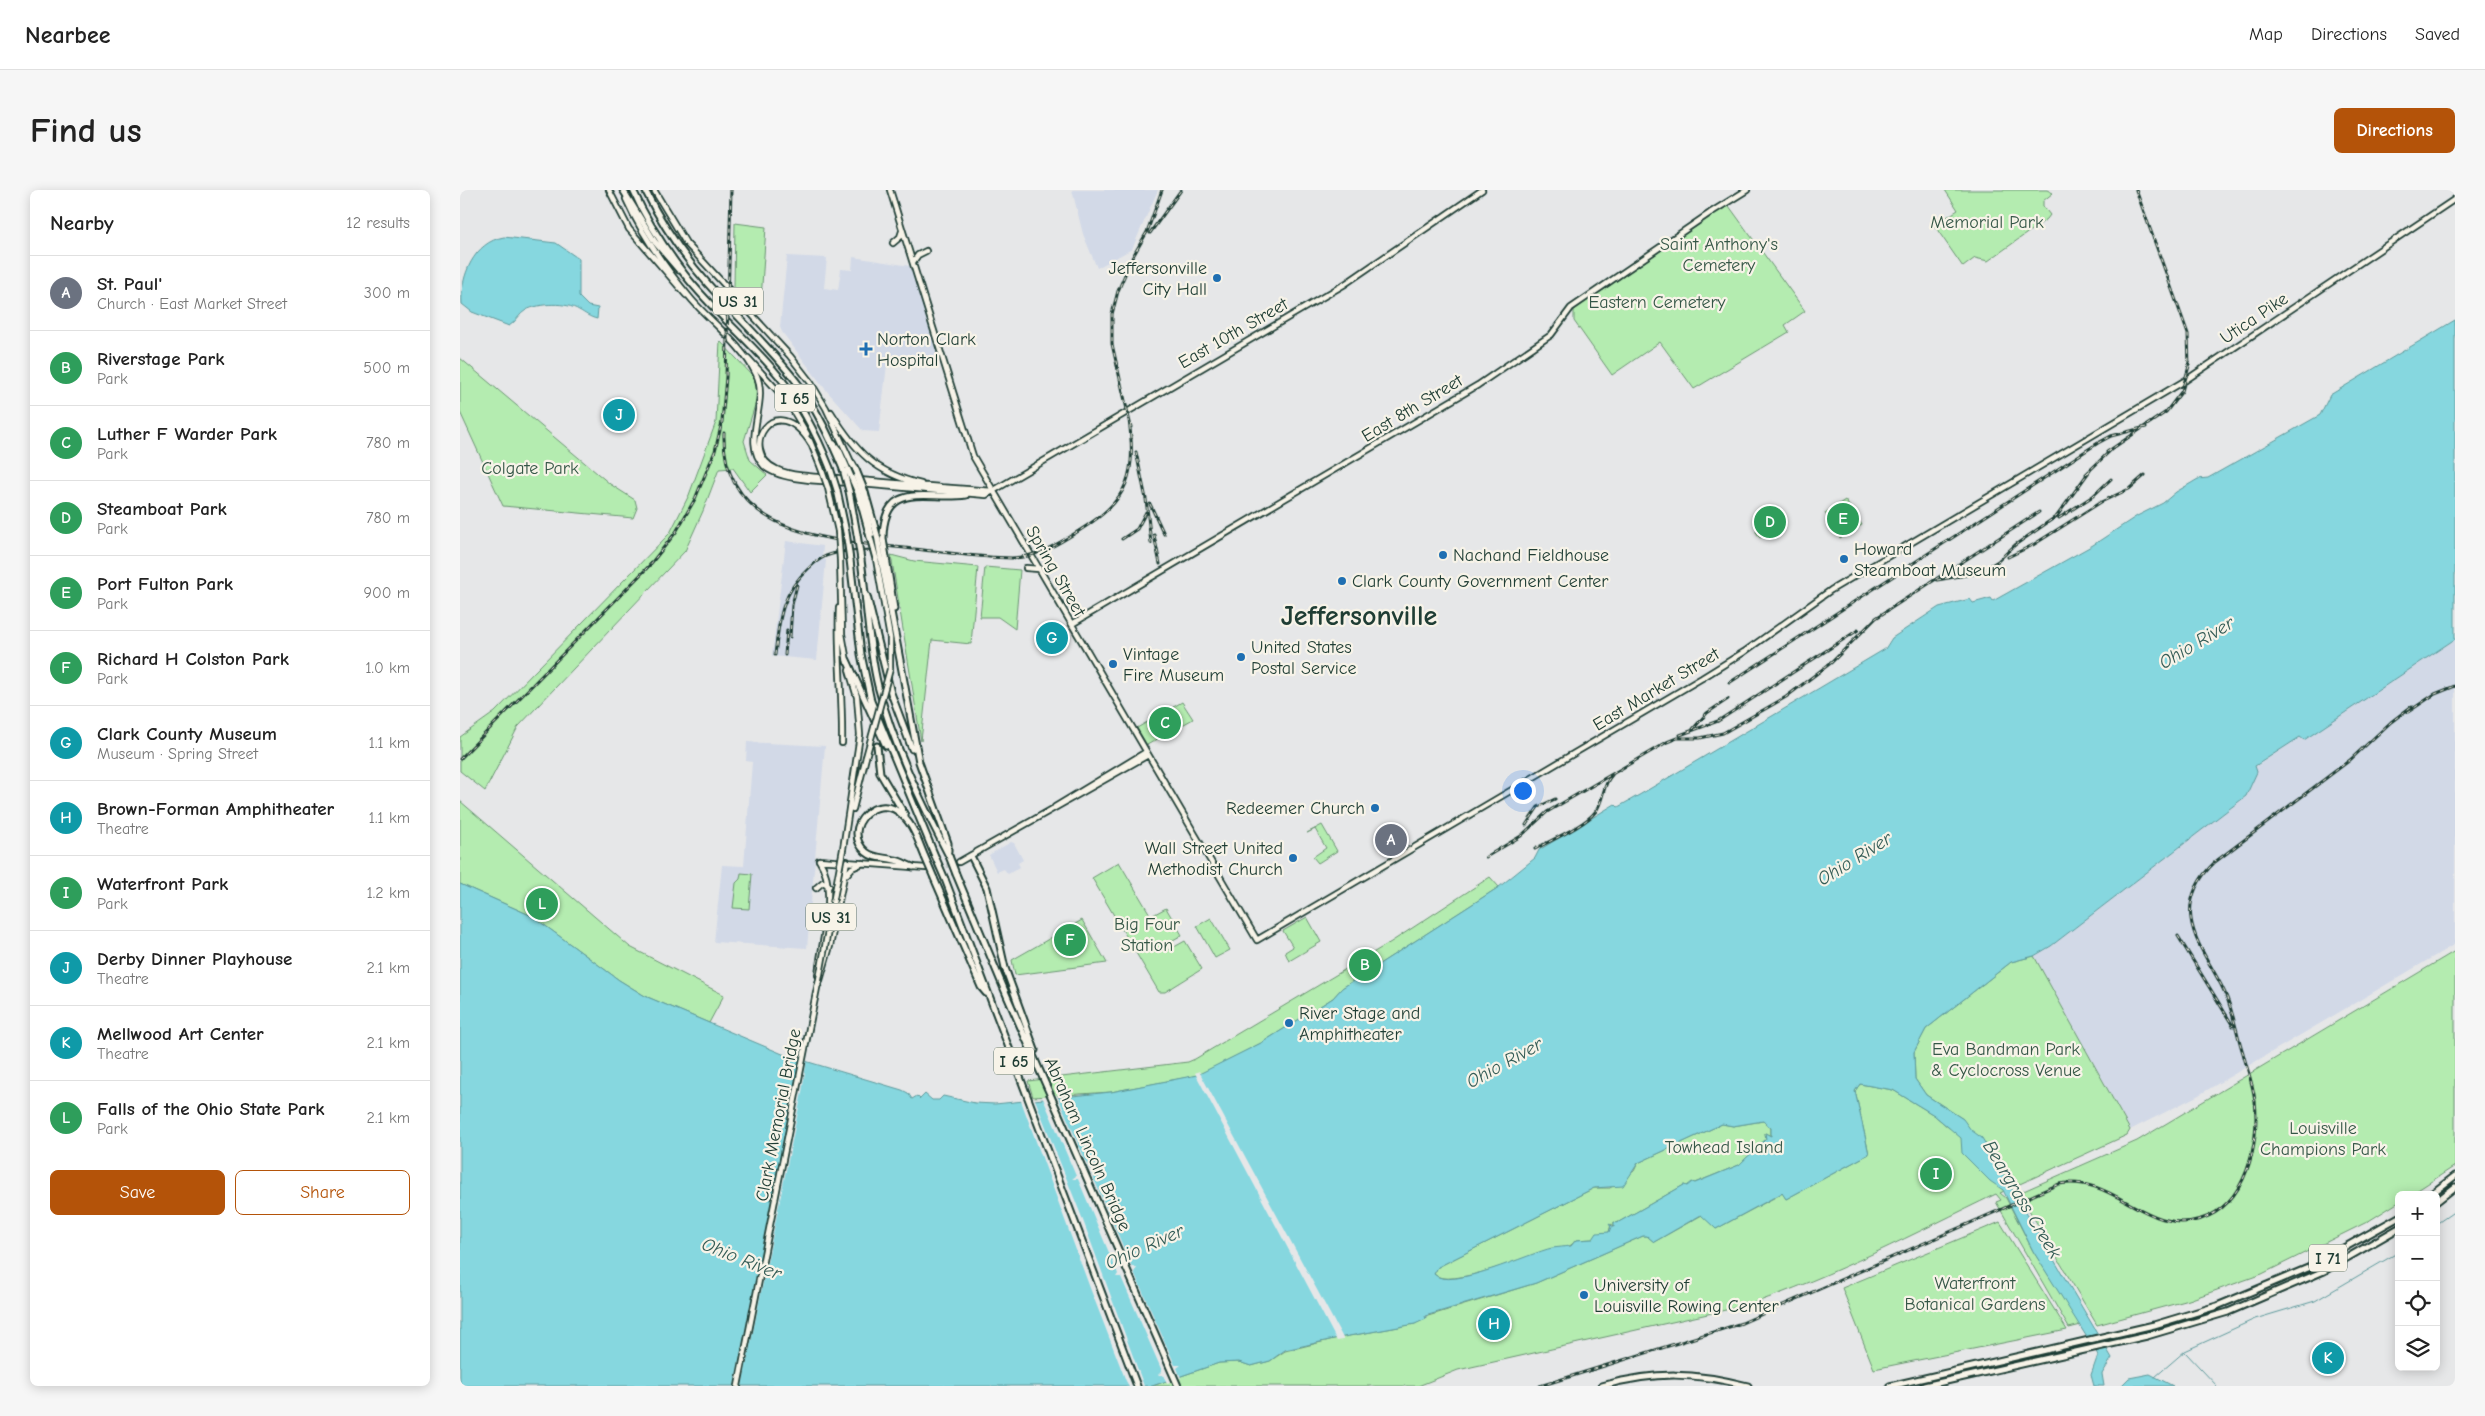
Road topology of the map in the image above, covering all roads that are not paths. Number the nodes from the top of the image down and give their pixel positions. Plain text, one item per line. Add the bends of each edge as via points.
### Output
1 (609, 190) edge
2 (623, 190) edge
3 (633, 190) edge
4 (644, 190) edge
5 (654, 190) edge
6 (890, 190) edge
7 (1482, 190) edge
8 (1747, 190) edge
9 (627, 197) junction
10 (2455, 199) edge
11 (902, 230) junction
12 (893, 243) dead end
13 (926, 251) dead end
14 (913, 262) junction
15 (685, 275) junction
16 (691, 299) junction
17 (736, 347) junction
18 (826, 408) junction
19 (811, 444) junction
20 (2064, 453) joint
21 (852, 463) joint
22 (850, 470) junction
23 (940, 487) junction
24 (993, 491) junction
25 (966, 494) junction
26 (881, 558) junction
27 (1026, 568) dead end
28 (1039, 569) junction
29 (841, 579) junction
30 (865, 590) junction
31 (1072, 624) junction
32 (847, 660) junction
33 (882, 735) junction
34 (842, 743) dead end
35 (877, 746) dead end
36 (912, 749) dead end
37 (1147, 754) junction
38 (911, 828) junction
39 (844, 849) junction
40 (948, 855) junction
41 (970, 856) junction
42 (848, 861) junction
43 (864, 862) junction
44 (959, 862) tunnel mouth
45 (913, 867) junction
46 (926, 868) tunnel mouth
47 (846, 875) junction
48 (829, 886) junction
49 (816, 888) dead end
50 (1257, 940) joint
51 (818, 985) junction
52 (989, 997) junction
53 (1038, 1066) junction
54 (2455, 1176) edge
55 (2455, 1187) edge
56 (2435, 1191) edge
57 (2440, 1199) edge
58 (2395, 1219) edge
59 (2395, 1230) edge
60 (738, 1386) edge
61 (1137, 1386) edge
62 (1178, 1386) edge
63 (1602, 1386) edge
64 (1748, 1386) edge
65 (1890, 1386) edge
66 (1924, 1386) edge

1 - 16 main road via 629,229
2 - 9 highway
3 - 15 highway, I 65
4 - 22 highway, I 65 via 664,225 706,282 793,377
5 - 18 main road, US 31 via 686,243 790,356
6 - 11 main road, Spring Street
7 - 24 main road, East 10th Street via 1345,284
8 - 31 main road, East 8th Street via 1571,308 1551,335 1478,385
9 - 15 highway via 672,265
9 - 16 main road, US 31 via 634,216 665,268
10 - 20 main road, Utica Pike via 2186,380
11 - 12 main road
11 - 14 main road, Spring Street
13 - 14 main road
14 - 24 main road, Spring Street via 970,450
15 - 33 highway, I 65, bridge via 791,392 812,427 830,468 846,532 866,681
16 - 17 main road, US 31
17 - 19 main road, US 31 via 784,397
17 - 25 main road via 760,384 755,444 759,459 767,468 788,476
18 - 21 main road, US 31
18 - 23 main road via 853,445 880,469
19 - 23 main road via 797,425 781,420 766,426 759,442 766,461 784,472
19 - 29 main road, US 31, bridge via 828,488 838,531
20 - 50 main road, East Market Street via 1831,590 1702,678
21 - 22 highway
22 - 26 highway, bridge via 861,492
22 - 30 highway, I 65, bridge via 849,491
23 - 24 main road
24 - 25 main road via 982,496
24 - 28 main road, Spring Street
25 - 26 highway, bridge via 917,494 896,503 885,520
26 - 39 main road, US 31, bridge via 890,638 890,669
26 - 40 highway via 919,762 948,844
27 - 28 main road
28 - 31 main road, Spring Street
29 - 32 main road, US 31 via 842,634
29 - 34 main road via 838,641 844,719
30 - 36 highway via 891,693
30 - 40 highway, I 65 via 874,665 885,709
31 - 37 main road, Spring Street
32 - 33 highway
32 - 39 main road, US 31 via 857,698 860,735
33 - 52 highway, I 65, bridge via 945,879
35 - 38 highway via 880,773
37 - 41 main road
37 - 50 main road, Spring Street
38 - 45 highway via 898,811 881,806 866,813 859,822 857,833 860,845 871,856 894,859
38 - 52 highway, bridge via 981,987
39 - 51 main road, Clark Memorial Bridge / US 31, bridge
40 - 53 highway, Abraham Lincoln Bridge / I 65, bridge
41 - 44 main road
41 - 53 highway via 987,888 1005,968 1031,1036
42 - 43 main road
42 - 47 main road
42 - 48 main road via 819,860
43 - 45 main road
43 - 47 main road
45 - 46 main road
47 - 51 main road, bridge
48 - 49 main road via 823,882
48 - 51 main road, bridge
51 - 60 main road, Clark Memorial Bridge / US 31
52 - 61 highway, I 65
53 - 62 highway, Abraham Lincoln Bridge / I 65
54 - 56 highway
55 - 57 highway
58 - 65 highway, I 71 via 2328,1258 2235,1300 2172,1320
59 - 66 highway, I 71 via 2344,1260 2260,1300 2168,1331
63 - 64 highway via 1670,1374 1703,1376

